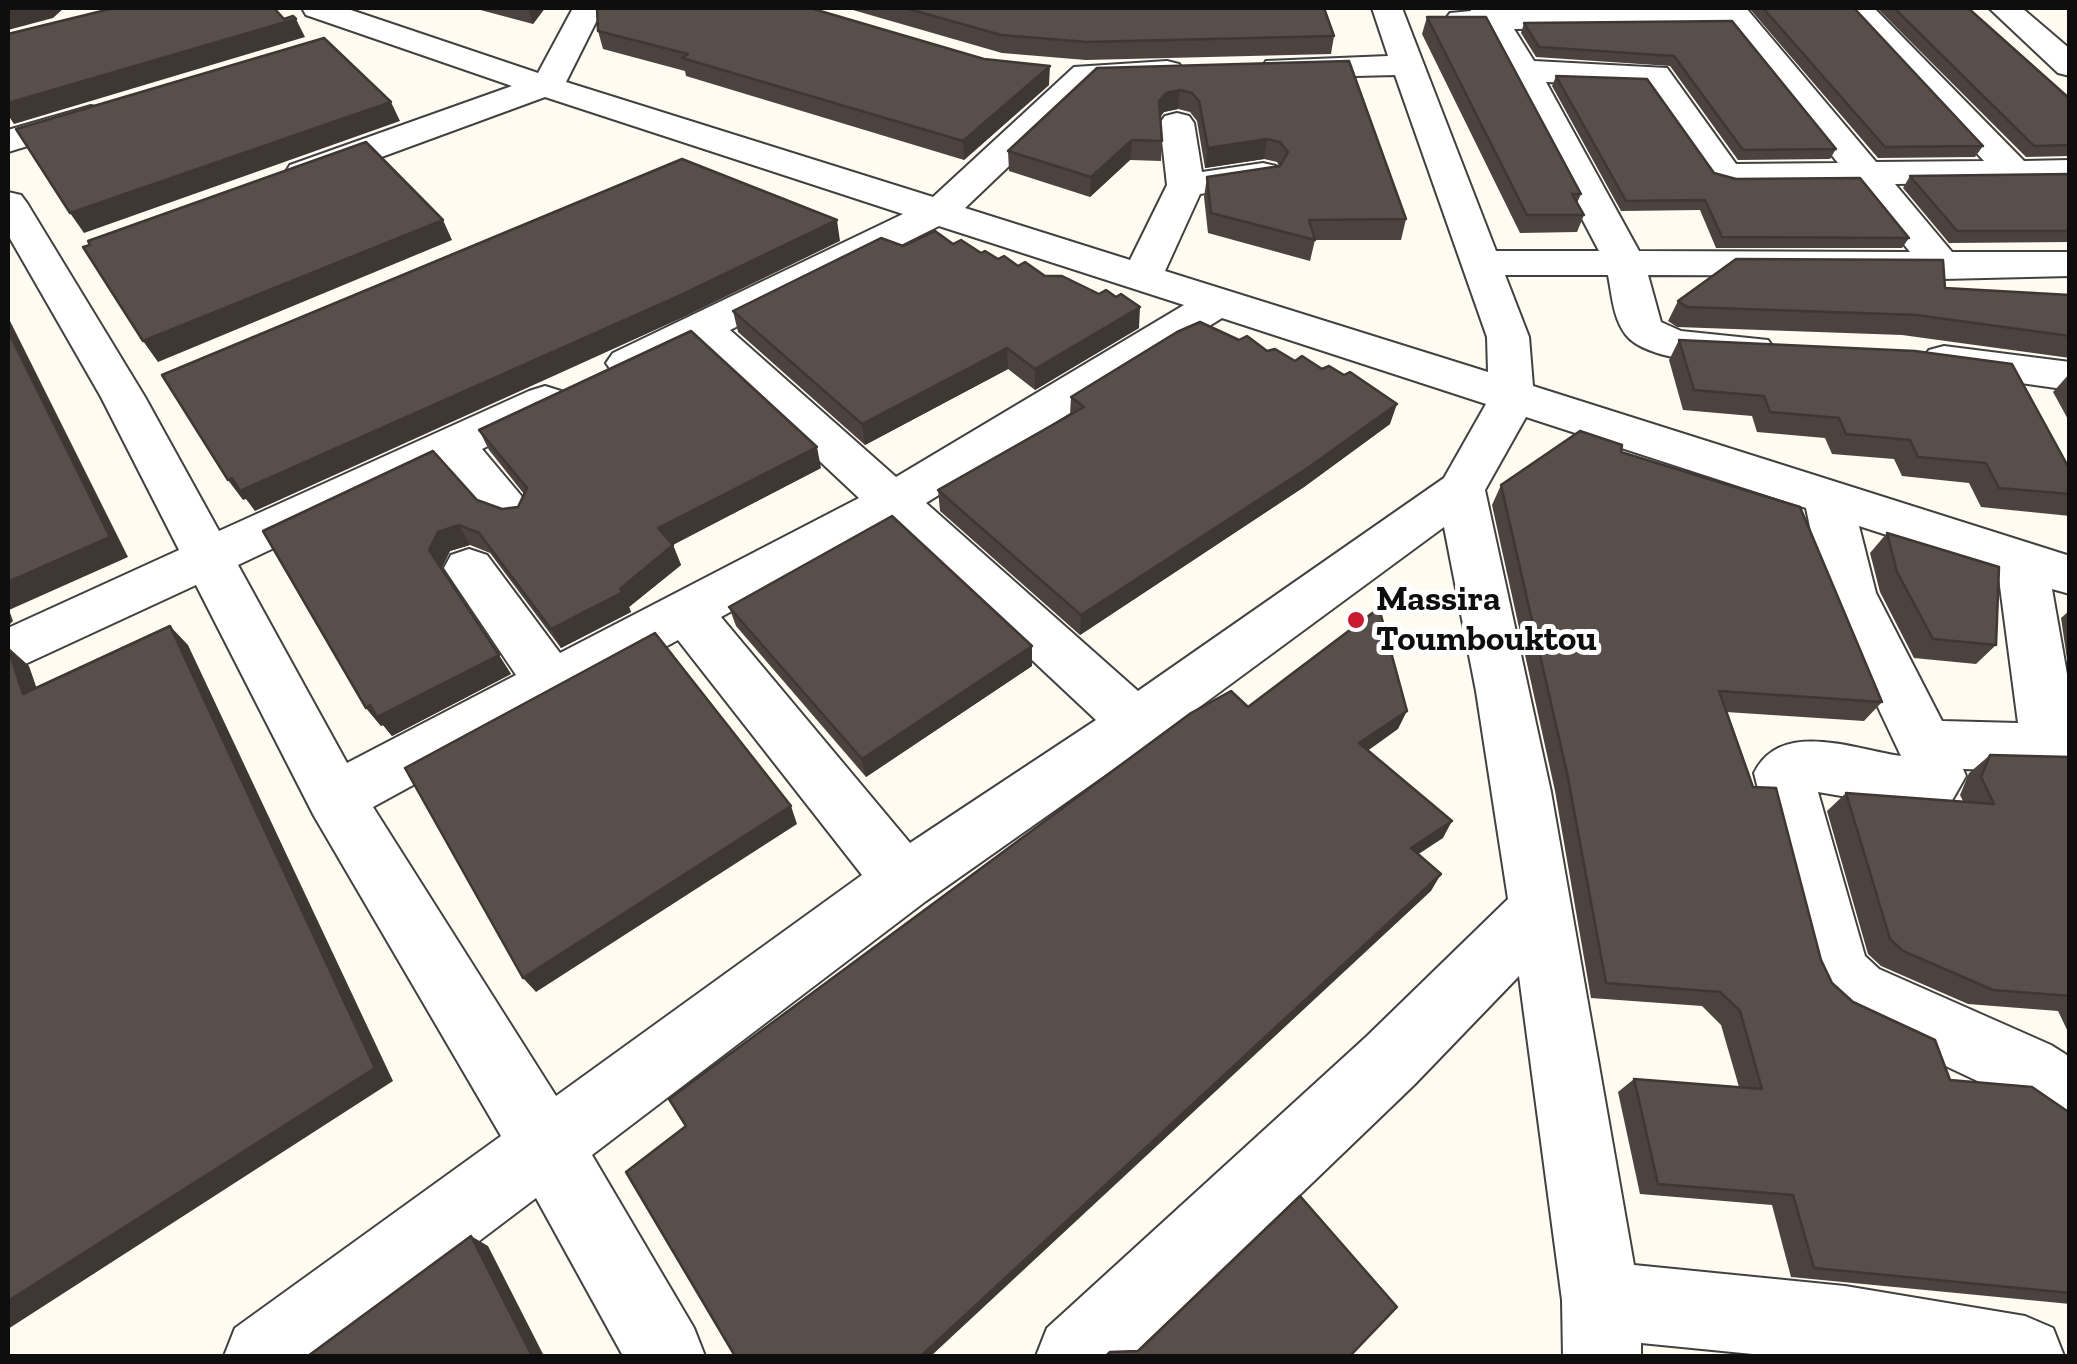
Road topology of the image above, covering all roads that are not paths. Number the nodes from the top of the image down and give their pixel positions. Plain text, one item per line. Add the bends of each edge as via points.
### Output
1 (588, 8) edge
2 (1857, 8) edge
3 (2004, 8) edge
4 (1488, 13) edge
5 (1734, 13) edge
6 (1390, 14) edge
7 (326, 18) edge
8 (1410, 65) junction
9 (2070, 66) edge
10 (1524, 70) junction
11 (1038, 72) edge
12 (1086, 74) junction
13 (548, 85) junction
14 (120, 107) edge
15 (1177, 123) dead end
16 (8, 141) edge
17 (725, 144) junction
18 (670, 167) edge
19 (2015, 172) junction
20 (2070, 172) edge
21 (1263, 174) edge
22 (1868, 175) junction
23 (278, 182) edge
24 (1186, 184) junction
25 (8, 203) edge
26 (941, 210) junction
27 (1482, 263) junction
28 (1626, 264) junction
29 (2070, 264) edge
30 (42, 266) edge
31 (1943, 267) junction
32 (1140, 278) junction
33 (1218, 302) junction
34 (703, 328) junction
35 (1802, 351) edge
36 (1901, 353) edge
37 (2070, 376) edge
38 (1511, 398) junction
39 (451, 444) junction
40 (1461, 490) junction
41 (1828, 498) junction
42 (895, 500) junction
43 (510, 511) edge
44 (206, 559) junction
45 (2046, 567) edge
46 (469, 568) dead end
47 (688, 614) junction
48 (8, 650) edge
49 (552, 684) junction
50 (1136, 723) junction
51 (1926, 744) junction
52 (2060, 747) edge
53 (335, 798) junction
54 (904, 881) junction
55 (1540, 909) junction
56 (2070, 1098) edge
57 (546, 1145) junction
58 (1602, 1328) edge
59 (264, 1356) edge
60 (666, 1356) edge
61 (1075, 1356) edge
62 (2025, 1356) edge

1 - 13 street
2 - 19 street
3 - 9 street
4 - 5 street
4 - 6 street
4 - 10 street
5 - 22 street
6 - 8 street
7 - 13 street via 380,28
8 - 12 street
8 - 27 street
10 - 22 street via 1655,75 1731,176
10 - 28 street
11 - 12 street
12 - 26 street
13 - 17 street
13 - 23 street
14 - 16 street
15 - 24 street
17 - 18 street
17 - 26 street
19 - 20 street
19 - 22 street
21 - 24 street
22 - 31 street
24 - 32 street
25 - 30 street
26 - 32 street
26 - 34 street
27 - 28 street
27 - 38 street via 1508,337
28 - 31 street
28 - 35 street via 1636,314 1656,339
29 - 31 street
30 - 44 street via 141,390
32 - 33 street
33 - 38 street
33 - 42 street
34 - 39 street
34 - 42 street
36 - 37 street via 2024,388
38 - 40 street
38 - 41 street
39 - 43 street
39 - 44 street
40 - 50 street
40 - 55 street
41 - 45 street
41 - 51 street via 1850,593
42 - 47 street
42 - 50 street
44 - 48 street
44 - 53 street
45 - 52 street
46 - 49 street
47 - 49 street
47 - 54 street
49 - 53 street
50 - 54 street
51 - 52 street
51 - 56 street via 1937,776 1930,786 1796,764 1783,772 1838,974 1856,990 2027,1069
53 - 57 street
54 - 57 street
55 - 58 street
55 - 61 street via 1390,1061
57 - 59 street
57 - 60 street
58 - 62 street via 1845,1325

